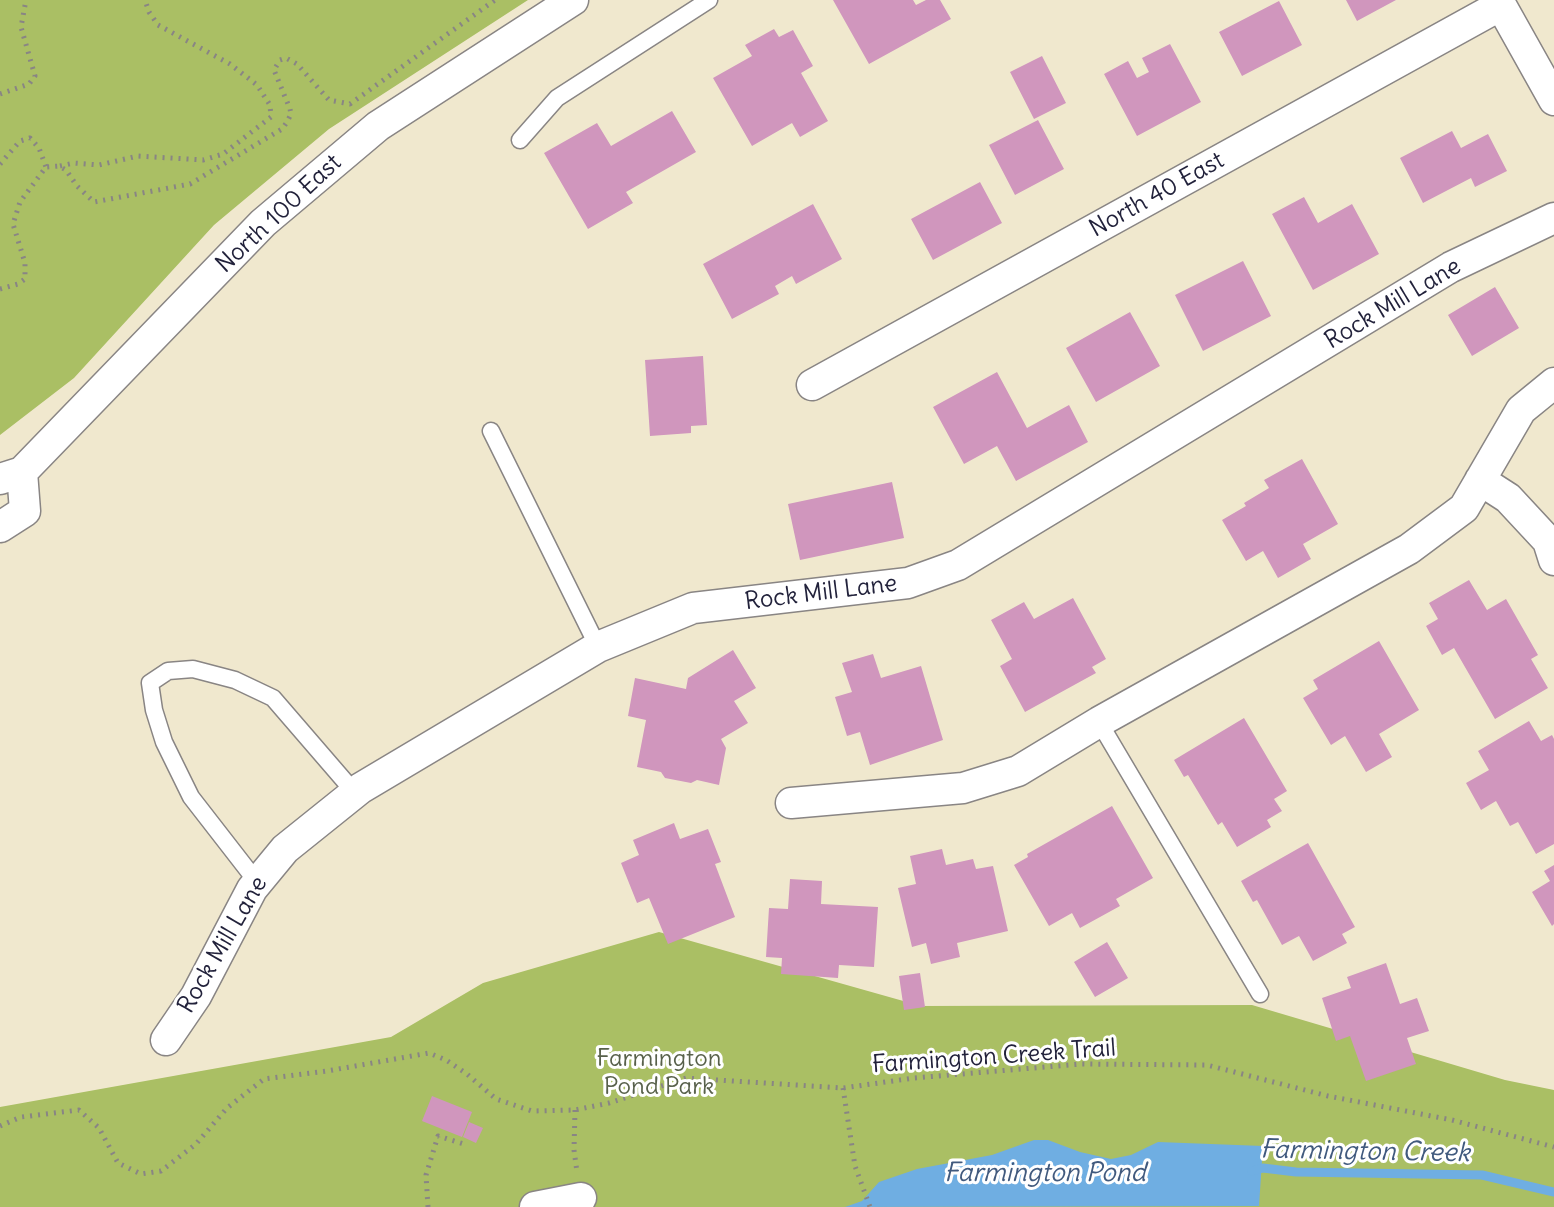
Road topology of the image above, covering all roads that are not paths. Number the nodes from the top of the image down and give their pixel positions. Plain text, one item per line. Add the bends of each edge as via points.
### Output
1 (573, 0) edge
2 (709, 0) edge
3 (1500, 3) edge
4 (1554, 100) edge
5 (520, 140) dead end
6 (1554, 218) edge
7 (1554, 383) edge
8 (812, 385) dead end
9 (491, 431) dead end
10 (11, 475) edge
11 (1480, 480) junction
12 (0, 527) edge
13 (1554, 560) edge
14 (598, 647) junction
15 (1099, 722) junction
16 (355, 793) junction
17 (791, 803) dead end
18 (257, 882) junction
19 (1260, 994) dead end
20 (166, 1040) dead end
21 (581, 1198) road end
22 (535, 1207) edge

1 - 10 street, North 100 East via 378,126 274,213
2 - 5 lane via 557,98
3 - 4 street
3 - 8 street, North 40 East
6 - 14 street, Rock Mill Lane via 1451,267 958,565 908,583 693,608
7 - 11 street via 1521,410
9 - 14 lane
10 - 12 street via 25,511
11 - 13 street via 1508,498 1548,541
11 - 15 street via 1464,508 1409,549
14 - 16 street, Rock Mill Lane
15 - 17 street via 1018,771 963,788
15 - 19 lane
16 - 18 street, Rock Mill Lane via 285,849
16 - 18 lane via 273,698 193,669 168,671 150,683 164,742 191,797
18 - 20 street, Rock Mill Lane via 196,996
21 - 22 street

